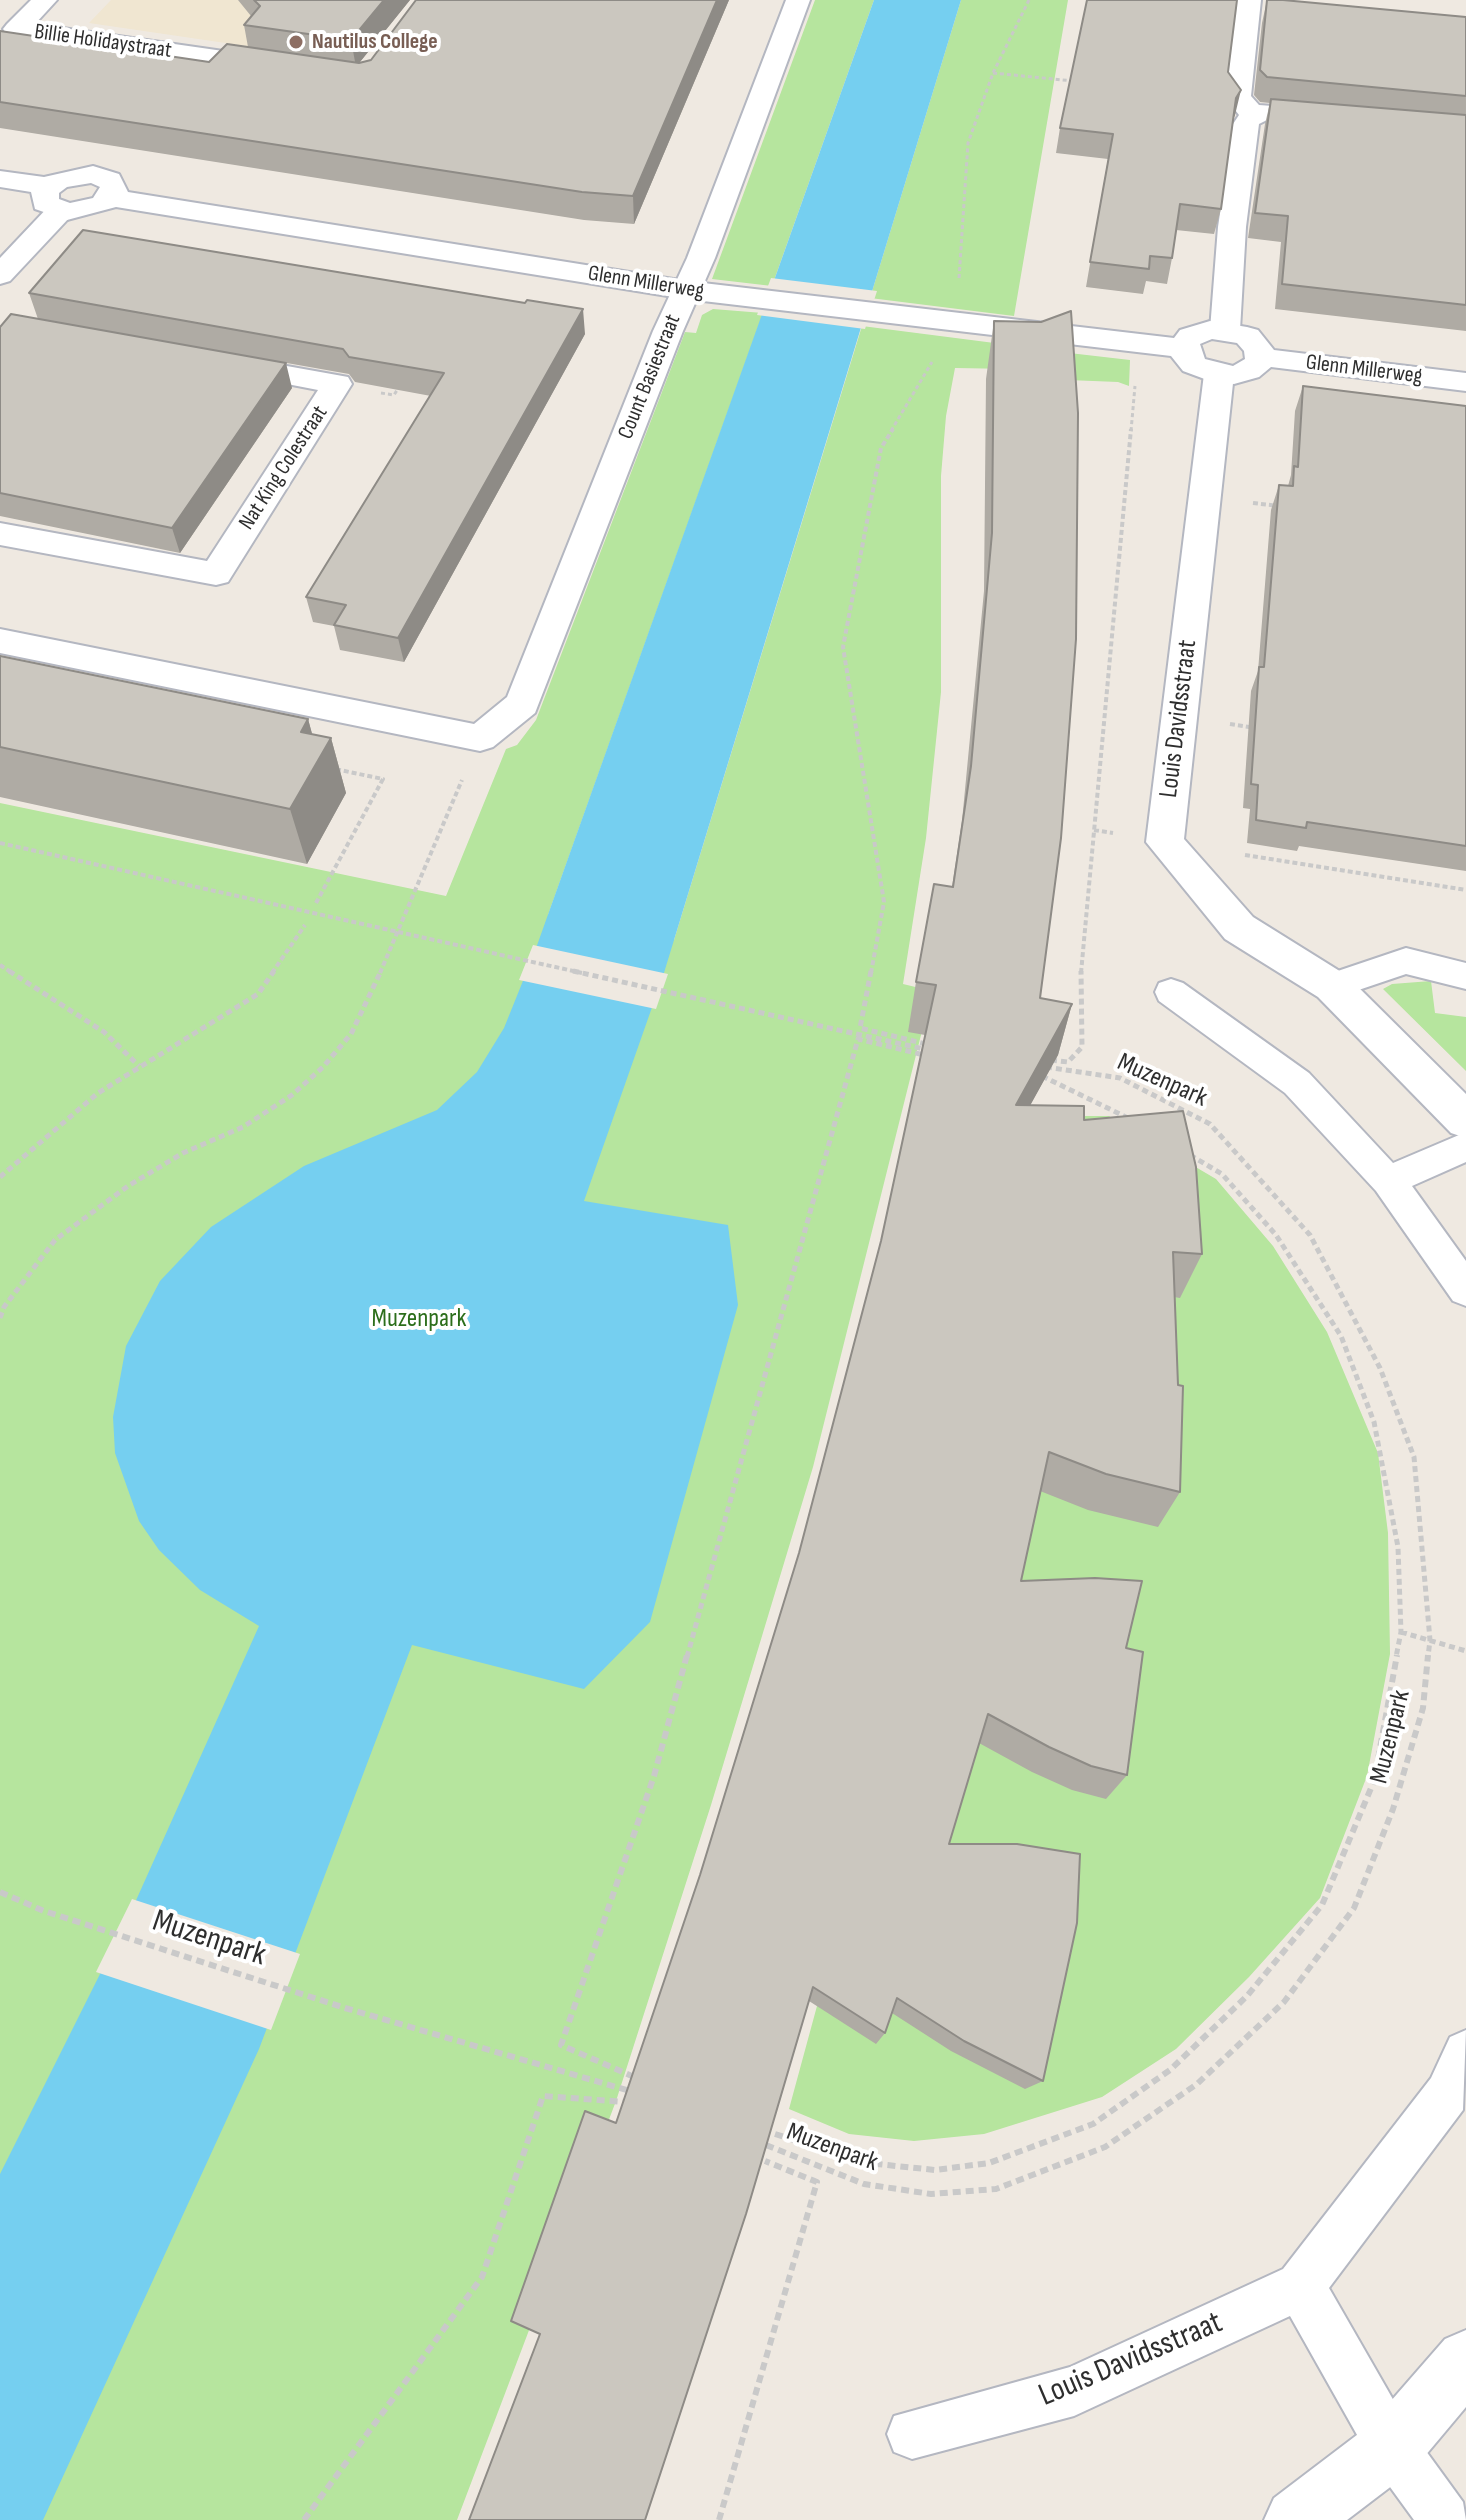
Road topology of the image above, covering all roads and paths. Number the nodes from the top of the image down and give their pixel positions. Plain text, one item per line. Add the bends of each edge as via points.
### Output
1 (45, 0) edge
2 (798, 0) edge
3 (1029, 0) edge
4 (1249, 0) edge
5 (304, 70) edge
6 (993, 73) junction
7 (1085, 82) edge
8 (1253, 114) junction
9 (1357, 120) edge
10 (0, 179) edge
11 (54, 199) junction
12 (0, 275) edge
13 (686, 290) junction
14 (956, 322) junction
15 (1225, 330) junction
16 (1184, 348) junction
17 (1261, 357) junction
18 (204, 360) edge
19 (1136, 373) dead end
20 (1219, 374) junction
21 (1466, 382) edge
22 (1259, 489) dead end
23 (1246, 502) dead end
24 (1258, 504) junction
25 (1289, 508) edge
26 (0, 534) edge
27 (0, 641) edge
28 (1259, 728) edge
29 (480, 738) junction
30 (1226, 739) dead end
31 (322, 766) edge
32 (0, 843) edge
33 (1232, 853) dead end
34 (1466, 890) edge
35 (316, 903) dead end
36 (305, 925) dead end
37 (395, 933) junction
38 (0, 965) edge
39 (1466, 976) edge
40 (1332, 986) junction
41 (1171, 992) dead end
42 (925, 1049) junction
43 (139, 1066) junction
44 (1038, 1067) junction
45 (1466, 1121) edge
46 (1142, 1126) edge
47 (1466, 1146) edge
48 (1182, 1150) edge
49 (0, 1177) edge
50 (1388, 1181) junction
51 (1466, 1290) edge
52 (0, 1318) edge
53 (1401, 1632) junction
54 (1430, 1640) junction
55 (1466, 1651) edge
56 (0, 1892) edge
57 (1466, 2053) edge
58 (634, 2077) edge
59 (635, 2092) edge
60 (627, 2102) edge
61 (775, 2134) edge
62 (766, 2145) edge
63 (765, 2161) edge
64 (1300, 2286) junction
65 (1466, 2360) edge
66 (912, 2434) dead end
67 (1392, 2447) junction
68 (304, 2520) edge
69 (719, 2520) edge
70 (1296, 2520) edge
71 (1445, 2520) edge

1 - 5 street, Billie Holidaystraat via 16,29
2 - 13 street, Count Basiestraat
3 - 6 path
4 - 8 street via 1238,97
6 - 7 path
6 - 14 path via 968,143
8 - 9 street
8 - 15 street via 1246,124 1232,227
10 - 11 street
11 - 12 street
11 - 13 street, Glenn Millerweg via 89,210 111,198
13 - 14 street, Glenn Millerweg
13 - 29 street, Count Basiestraat via 522,704
14 - 16 street, Glenn Millerweg
14 - 42 path via 881,448 843,647 884,902 860,1028
15 - 16 street via 1197,333
15 - 17 street via 1252,340
16 - 20 street via 1194,365
17 - 20 street via 1248,371
17 - 21 street, Glenn Millerweg
18 - 26 street, Nat King Colestraat via 337,384 216,574
19 - 44 path via 1080,980 1082,1047 1068,1062
20 - 40 street, Louis Davidsstraat via 1165,842 1239,928
22 - 24 path
23 - 24 path
24 - 25 path
27 - 29 street
28 - 30 path via 1228,723
29 - 37 path
31 - 35 path via 383,779
32 - 37 path
33 - 34 path
36 - 43 path via 258,994
37 - 42 path
37 - 52 path via 351,1034 323,1067 243,1127 183,1153 128,1186 55,1240
38 - 43 path via 104,1032
39 - 40 lane via 1406,961
40 - 45 street, Louis Davidsstraat
41 - 50 lane via 1297,1083
42 - 58 path via 858,1039 654,1776 561,2045
43 - 49 path via 98,1093
44 - 46 path
44 - 54 path, Muzenpark via 1120,1078 1210,1124 1310,1235 1380,1368 1414,1457
47 - 50 lane
48 - 53 path via 1222,1174 1276,1235 1341,1336 1374,1422 1386,1474 1398,1547
50 - 51 lane
53 - 54 path
53 - 61 path via 1374,1781 1322,1905 1247,1996 1170,2070 1093,2124 989,2163 935,2170 867,2163
54 - 55 path
54 - 62 path, Muzenpark via 1423,1708 1393,1809 1354,1908 1284,2002 1197,2084 1105,2147 996,2189 931,2194 864,2184
56 - 59 path, Muzenpark via 345,2008
57 - 64 lane, Louis Davidsstraat via 1447,2094
60 - 68 path via 543,2096 482,2277
63 - 69 path via 817,2182
64 - 66 lane, Louis Davidsstraat via 1074,2391
64 - 67 lane
65 - 67 street
67 - 70 street
67 - 71 lane

